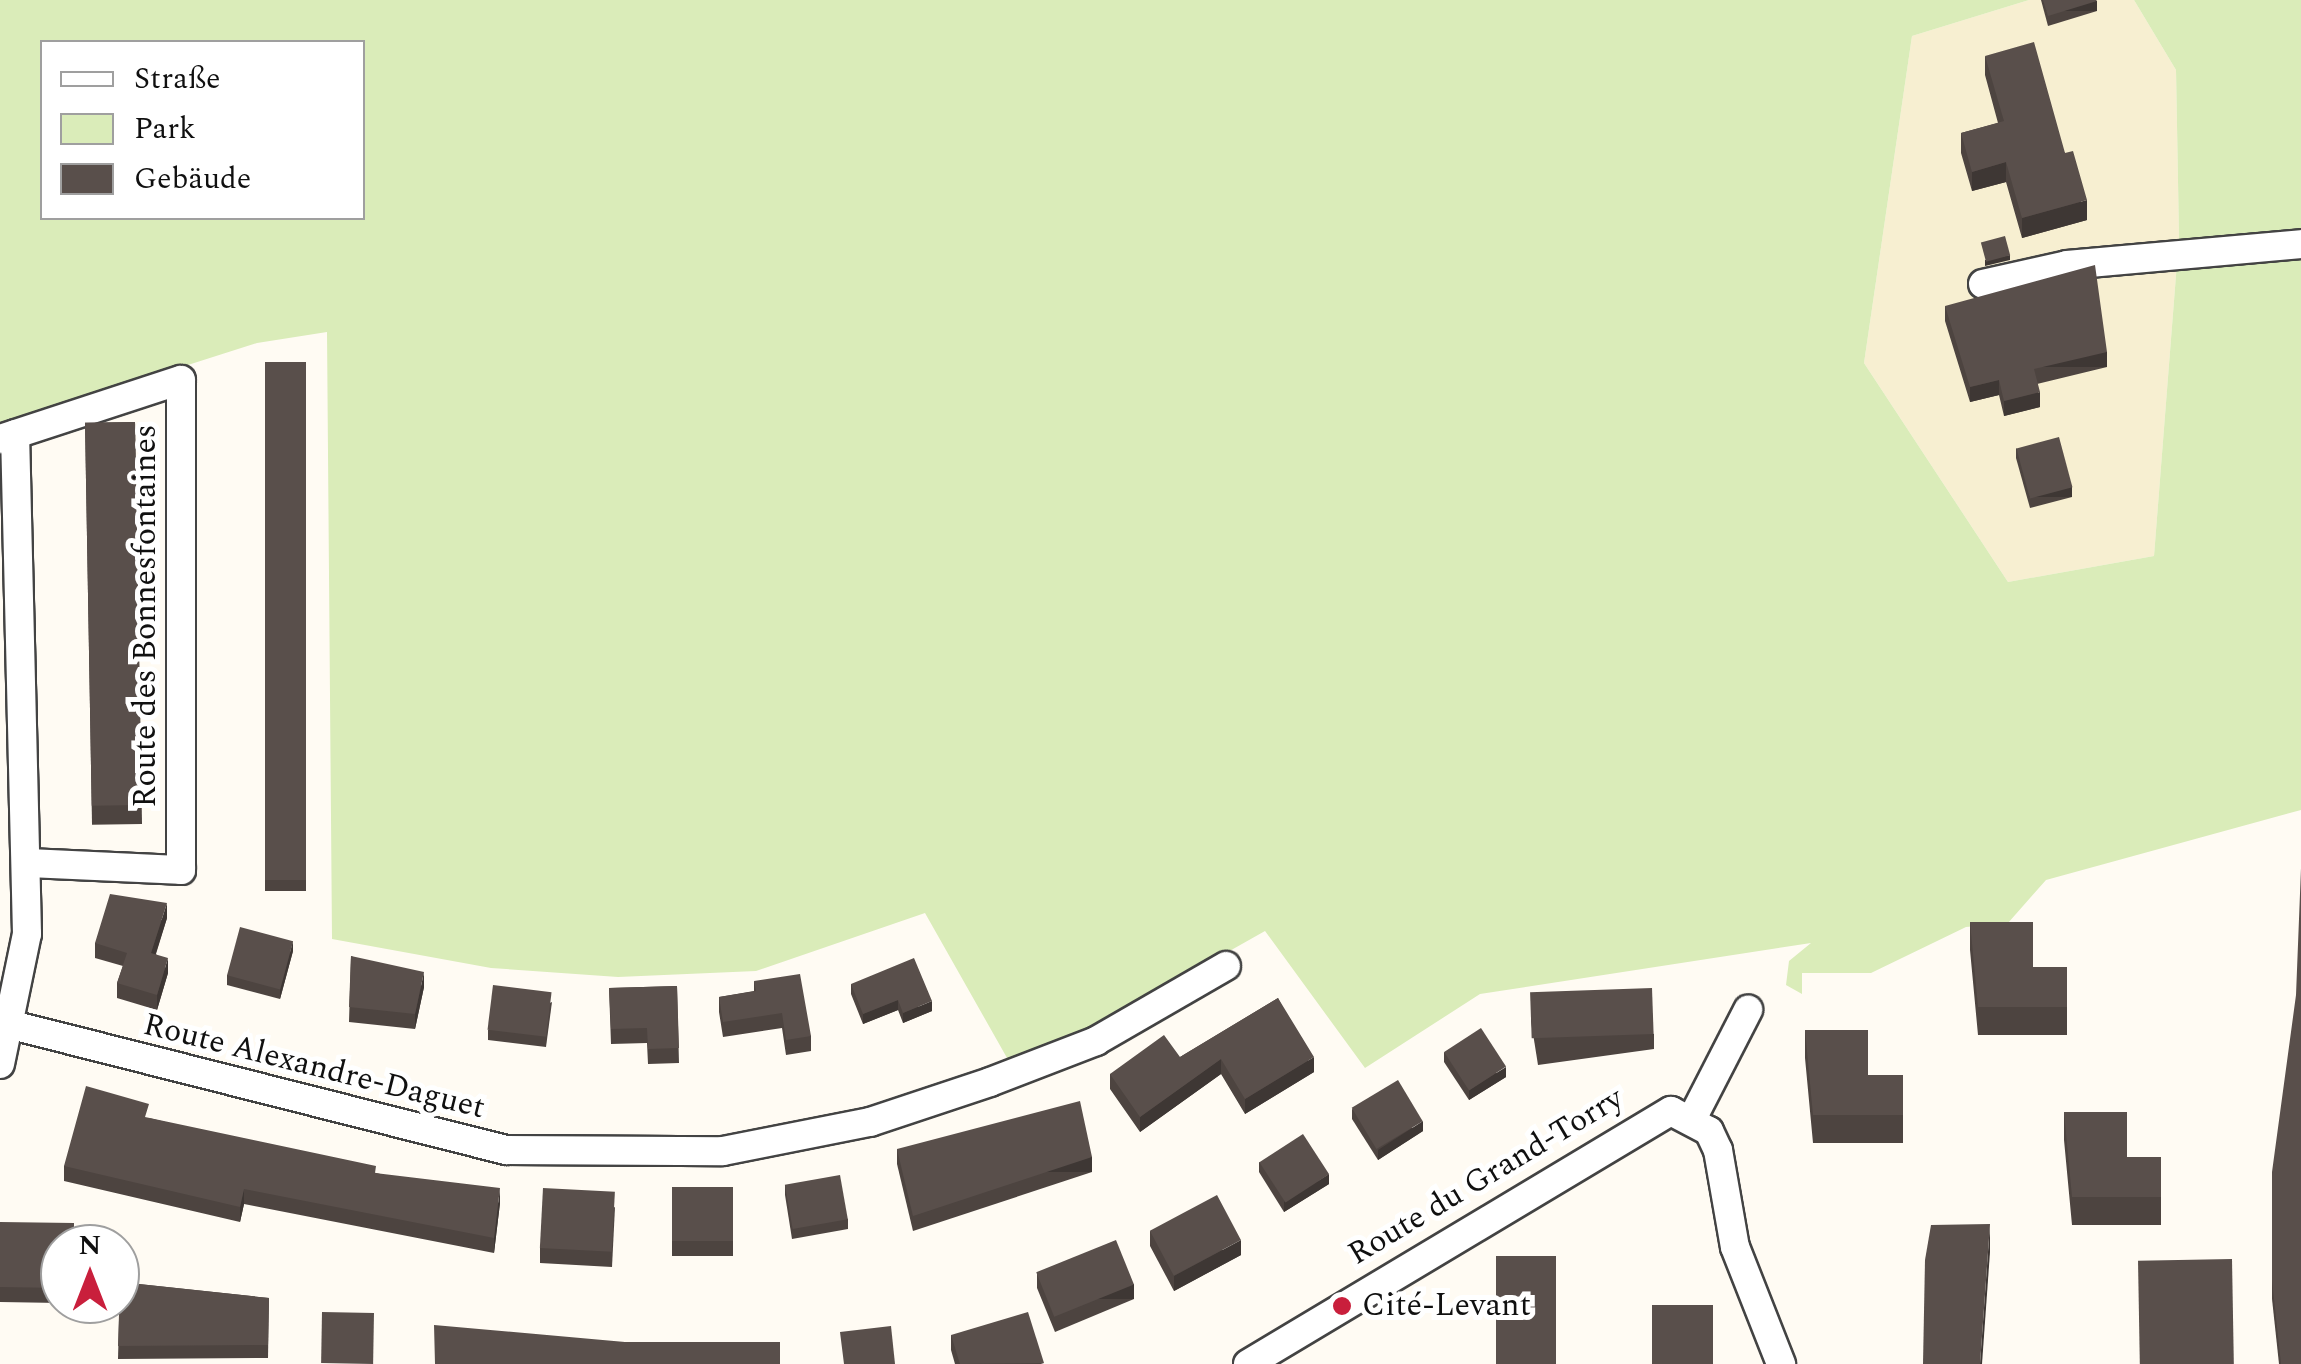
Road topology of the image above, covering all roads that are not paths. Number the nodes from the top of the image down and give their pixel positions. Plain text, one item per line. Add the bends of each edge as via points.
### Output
1 (2301, 244) edge
2 (1983, 284) dead end
3 (7, 437) edge
4 (26, 863) junction
5 (1226, 966) dead end
6 (1748, 1010) dead end
7 (6, 1024) edge
8 (0, 1064) edge
9 (1692, 1119) junction
10 (1248, 1364) edge
11 (1781, 1364) edge

1 - 2 street via 2067,265
3 - 4 street, Route des Bonnesfontaines
3 - 4 street, Route des Bonnesfontaines via 180,380 182,870
4 - 7 street, Route des Bonnesfontaines via 28,934
5 - 7 street, Route Alexandre-Daguet via 1096,1041 1015,1072 870,1122 723,1151 506,1150 338,1114
6 - 9 street
7 - 8 street, Route des Bonnesfontaines
9 - 10 street, Route du Grand-Torry via 1652,1116
9 - 11 street via 1718,1150 1734,1247

